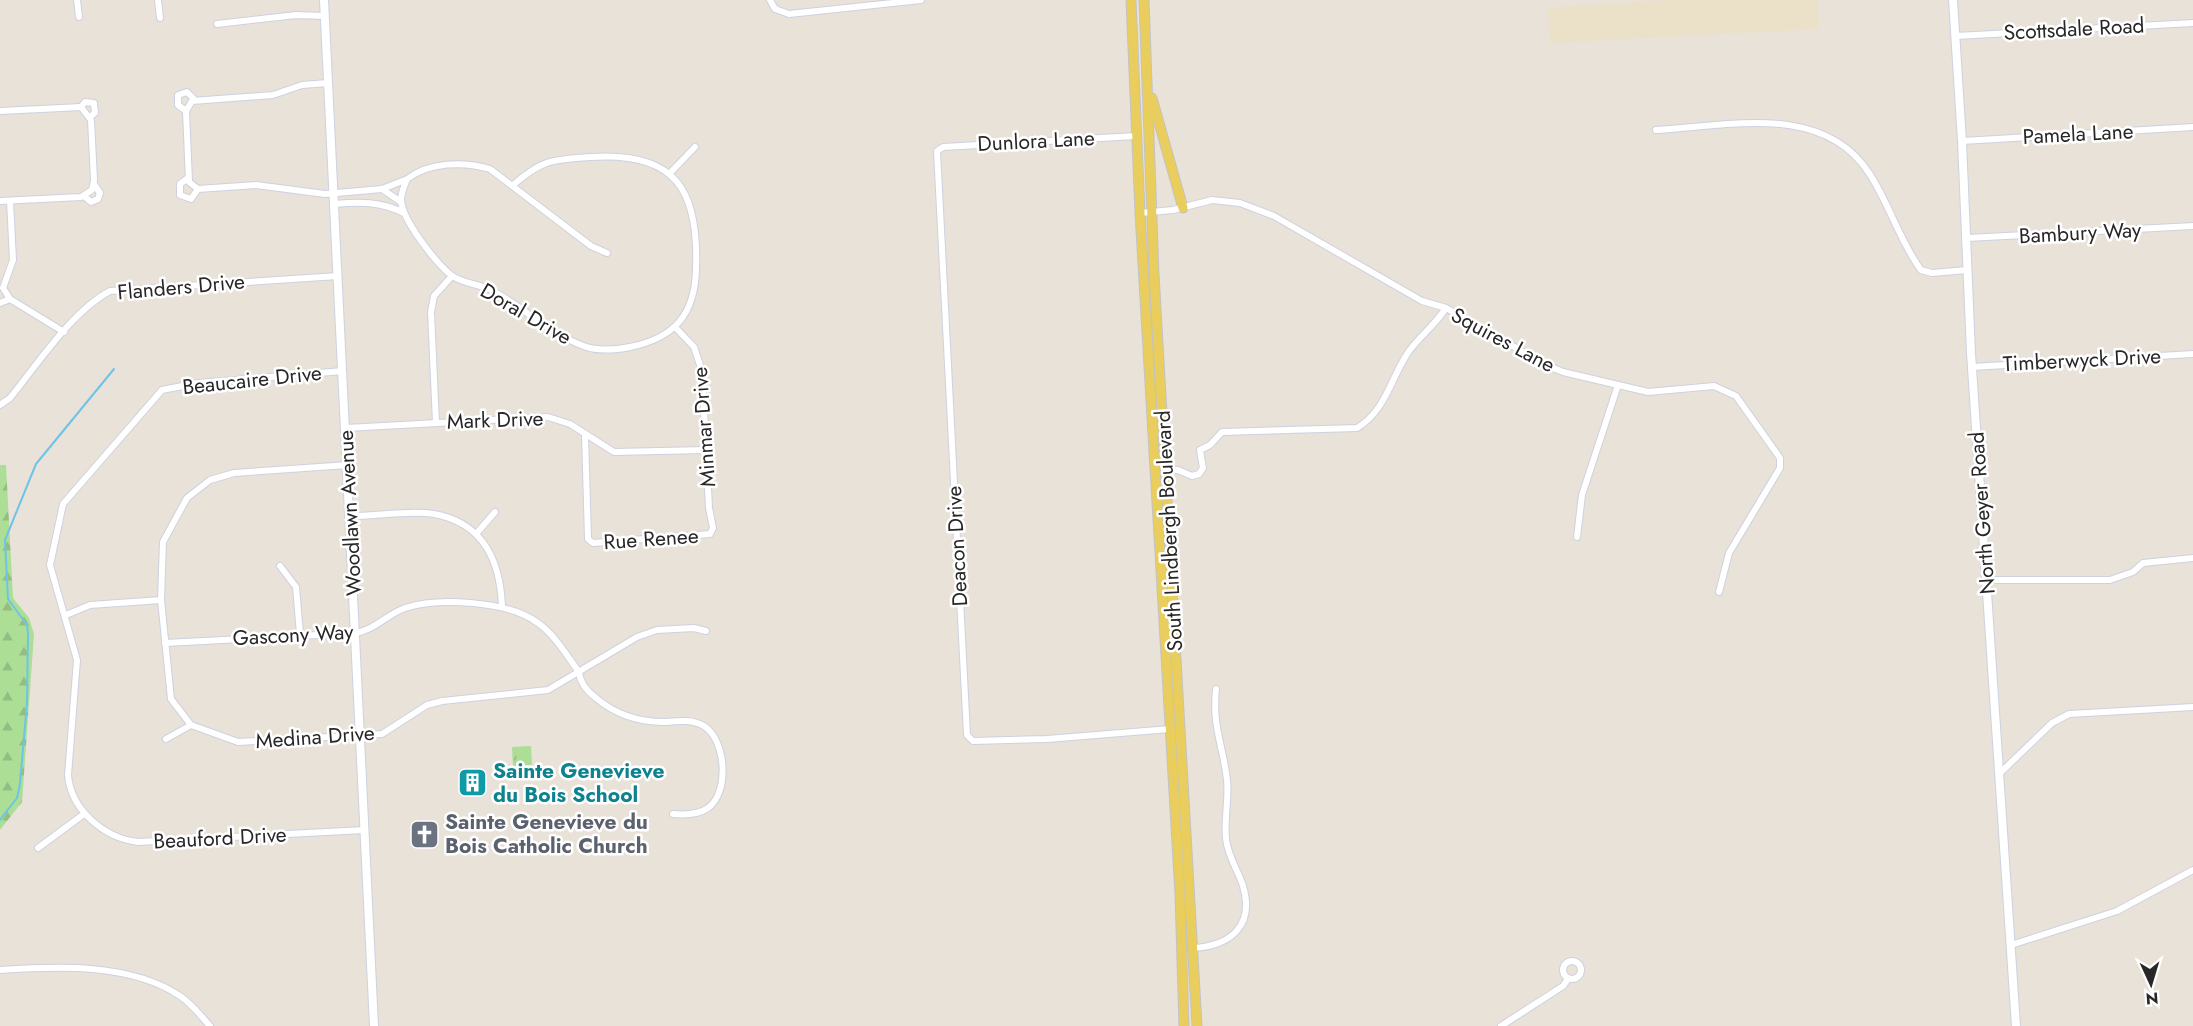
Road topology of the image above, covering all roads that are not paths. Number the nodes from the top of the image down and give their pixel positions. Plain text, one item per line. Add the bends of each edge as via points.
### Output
1 (77, 0) edge
2 (158, 0) edge
3 (324, 0) edge
4 (770, 0) edge
5 (921, 0) edge
6 (1131, 0) edge
7 (1144, 0) edge
8 (1953, 0) edge
9 (325, 16) junction
10 (79, 18) dead end
11 (160, 18) dead end
12 (2193, 23) edge
13 (217, 24) dead end
14 (1956, 36) junction
15 (1147, 77) junction
16 (328, 83) junction
17 (195, 100) junction
18 (0, 111) edge
19 (186, 111) junction
20 (2193, 127) edge
21 (1656, 130) dead end
22 (1136, 136) junction
23 (1962, 141) junction
24 (695, 147) dead end
25 (937, 151) joint
26 (669, 174) junction
27 (188, 178) junction
28 (407, 179) junction
29 (94, 184) junction
30 (513, 185) junction
31 (198, 189) junction
32 (382, 189) junction
33 (334, 193) junction
34 (84, 196) junction
35 (0, 201) edge
36 (10, 201) junction
37 (401, 202) junction
38 (334, 204) junction
39 (1183, 208) junction
40 (1152, 212) junction
41 (404, 213) junction
42 (1140, 213) junction
43 (2193, 226) edge
44 (1966, 238) junction
45 (607, 253) dead end
46 (1967, 270) junction
47 (338, 276) junction
48 (452, 276) junction
49 (2, 285) edge
50 (10, 299) junction
51 (0, 303) edge
52 (1446, 308) junction
53 (675, 327) junction
54 (64, 332) junction
55 (2193, 354) edge
56 (1972, 367) junction
57 (343, 370) junction
58 (1618, 385) junction
59 (0, 405) edge
60 (436, 423) junction
61 (346, 428) junction
62 (585, 435) junction
63 (706, 450) junction
64 (348, 465) junction
65 (1165, 469) junction
66 (495, 512) dead end
67 (351, 516) junction
68 (476, 534) junction
69 (710, 534) joint
70 (1576, 537) dead end
71 (2193, 558) edge
72 (280, 566) dead end
73 (1986, 580) junction
74 (1719, 592) dead end
75 (160, 600) junction
76 (502, 606) junction
77 (66, 615) junction
78 (706, 631) dead end
79 (356, 633) junction
80 (300, 634) junction
81 (165, 643) junction
82 (579, 672) junction
83 (1216, 689) dead end
84 (2193, 707) edge
85 (191, 725) junction
86 (1170, 729) junction
87 (360, 735) junction
88 (166, 739) dead end
89 (2000, 773) junction
90 (84, 814) junction
91 (673, 814) dead end
92 (364, 830) junction
93 (38, 848) dead end
94 (2193, 870) edge
95 (2011, 945) junction
96 (1193, 948) junction
97 (0, 970) edge
98 (1568, 979) dead end
99 (1197, 1024) edge
100 (210, 1026) edge
101 (374, 1026) edge
102 (1184, 1026) edge
103 (1501, 1026) edge
104 (2016, 1026) edge

1 - 10 street
2 - 11 street
3 - 9 street, Woodlawn Avenue
4 - 5 street via 775,9 789,14
6 - 22 main road, South Lindbergh Boulevard
7 - 15 main road, South Lindbergh Boulevard
8 - 14 street, North Geyer Road
9 - 13 street via 272,16
9 - 16 street, Woodlawn Avenue
12 - 14 street, Scottsdale Road
14 - 23 street, North Geyer Road
15 - 39 main road
15 - 40 main road, South Lindbergh Boulevard
16 - 17 street via 302,85 273,95
16 - 33 street, Woodlawn Avenue
17 - 19 street
17 - 19 street via 187,92 178,95 178,105
18 - 29 street via 86,112
19 - 27 street
20 - 23 street, Pamela Lane
21 - 46 street via 1786,123 1825,134 1849,148 1869,172 1921,270
22 - 25 street, Dunlora Lane via 943,147
22 - 42 main road, South Lindbergh Boulevard
23 - 44 street, North Geyer Road
24 - 26 street
25 - 86 street, Deacon Drive via 967,735 974,741
26 - 30 street via 653,162 635,157 588,157 548,160
26 - 53 street via 689,203 696,260 693,299
27 - 31 street
27 - 31 street via 180,184 180,195 191,199
28 - 30 street via 422,169 465,165 490,169
28 - 32 street
28 - 37 street
29 - 34 street
29 - 34 street via 100,193 98,198 92,202
30 - 45 street via 591,246
31 - 33 street via 256,185
32 - 33 street
32 - 37 street
33 - 38 street, Woodlawn Avenue
34 - 36 street
35 - 36 street
36 - 49 street via 13,260
37 - 41 street
38 - 41 street via 383,203
38 - 47 street, Woodlawn Avenue
39 - 40 street, Squires Lane
39 - 52 street, Squires Lane via 1212,200 1257,208 1422,301
40 - 42 street, Squires Lane
40 - 65 main road, South Lindbergh Boulevard
41 - 48 street
42 - 86 main road, South Lindbergh Boulevard
43 - 44 street, Bambury Way
44 - 46 street, North Geyer Road
46 - 56 street, North Geyer Road
47 - 54 street, Flanders Drive via 110,291 94,301
47 - 57 street, Woodlawn Avenue
48 - 53 street, Doral Drive via 492,290 556,334 584,347 619,350 653,342
48 - 60 street via 434,296 431,312
49 - 50 street
50 - 51 street
50 - 54 street
52 - 58 street, Squires Lane via 1544,364
52 - 65 street via 1400,365 1388,393 1369,421 1357,428 1222,432 1200,450 1200,474 1192,476
53 - 63 street, Minmar Drive via 694,347 702,371
54 - 59 street, Flanders Drive
55 - 56 street, Timberwyck Drive
56 - 73 street, North Geyer Road
57 - 61 street, Woodlawn Avenue
57 - 77 street, Beaucaire Drive via 198,383 162,390 63,504 50,565
58 - 70 street via 1582,495
58 - 74 street, Squires Lane via 1660,392 1714,386 1726,390 1736,396 1780,458 1780,468 1729,553
60 - 61 street, Mark Drive
60 - 62 street, Mark Drive via 548,417 570,424
61 - 64 street, Woodlawn Avenue
62 - 63 street, Mark Drive via 614,452
62 - 69 street, Rue Renee via 588,539 593,543
63 - 69 street, Minmar Drive via 713,528
64 - 67 street, Woodlawn Avenue
64 - 75 street via 234,472 210,480 187,498 163,542
65 - 96 main road, South Lindbergh Boulevard
66 - 68 street
67 - 68 street via 433,514 456,521
67 - 79 street, Woodlawn Avenue
68 - 76 street via 497,566
71 - 73 street via 2143,563 2133,572 2110,580
72 - 80 street via 296,587
73 - 89 street, North Geyer Road
75 - 77 street via 90,605
75 - 81 street
76 - 79 street, Gascony Way via 418,604 396,612 372,630
76 - 82 street, Gascony Way via 537,622
77 - 90 street, Beaucaire Drive via 77,660 69,783
78 - 82 street, Medina Drive via 657,630 637,637
79 - 80 street, Gascony Way
79 - 87 street, Woodlawn Avenue
80 - 81 street, Gascony Way
81 - 85 street via 171,699
82 - 87 street, Medina Drive via 548,690 427,705 382,734
82 - 91 street, Gascony Way via 591,694 616,712 644,721 694,722 714,735 722,775 718,797 709,808 699,812
83 - 96 street via 1216,735 1227,779 1226,838 1247,904 1240,926 1229,939 1218,945
84 - 89 street via 2069,714 2052,723
85 - 87 street, Medina Drive via 238,742
85 - 88 street
86 - 102 main road, South Lindbergh Boulevard
87 - 92 street, Woodlawn Avenue
89 - 95 street, North Geyer Road
90 - 92 street, Beauford Drive via 116,837 138,842
90 - 93 street
92 - 101 street, Woodlawn Avenue
94 - 95 street via 2117,911
95 - 104 street, North Geyer Road
96 - 99 main road, South Lindbergh Boulevard
97 - 100 street via 88,970 131,976 180,996
98 - 103 street

